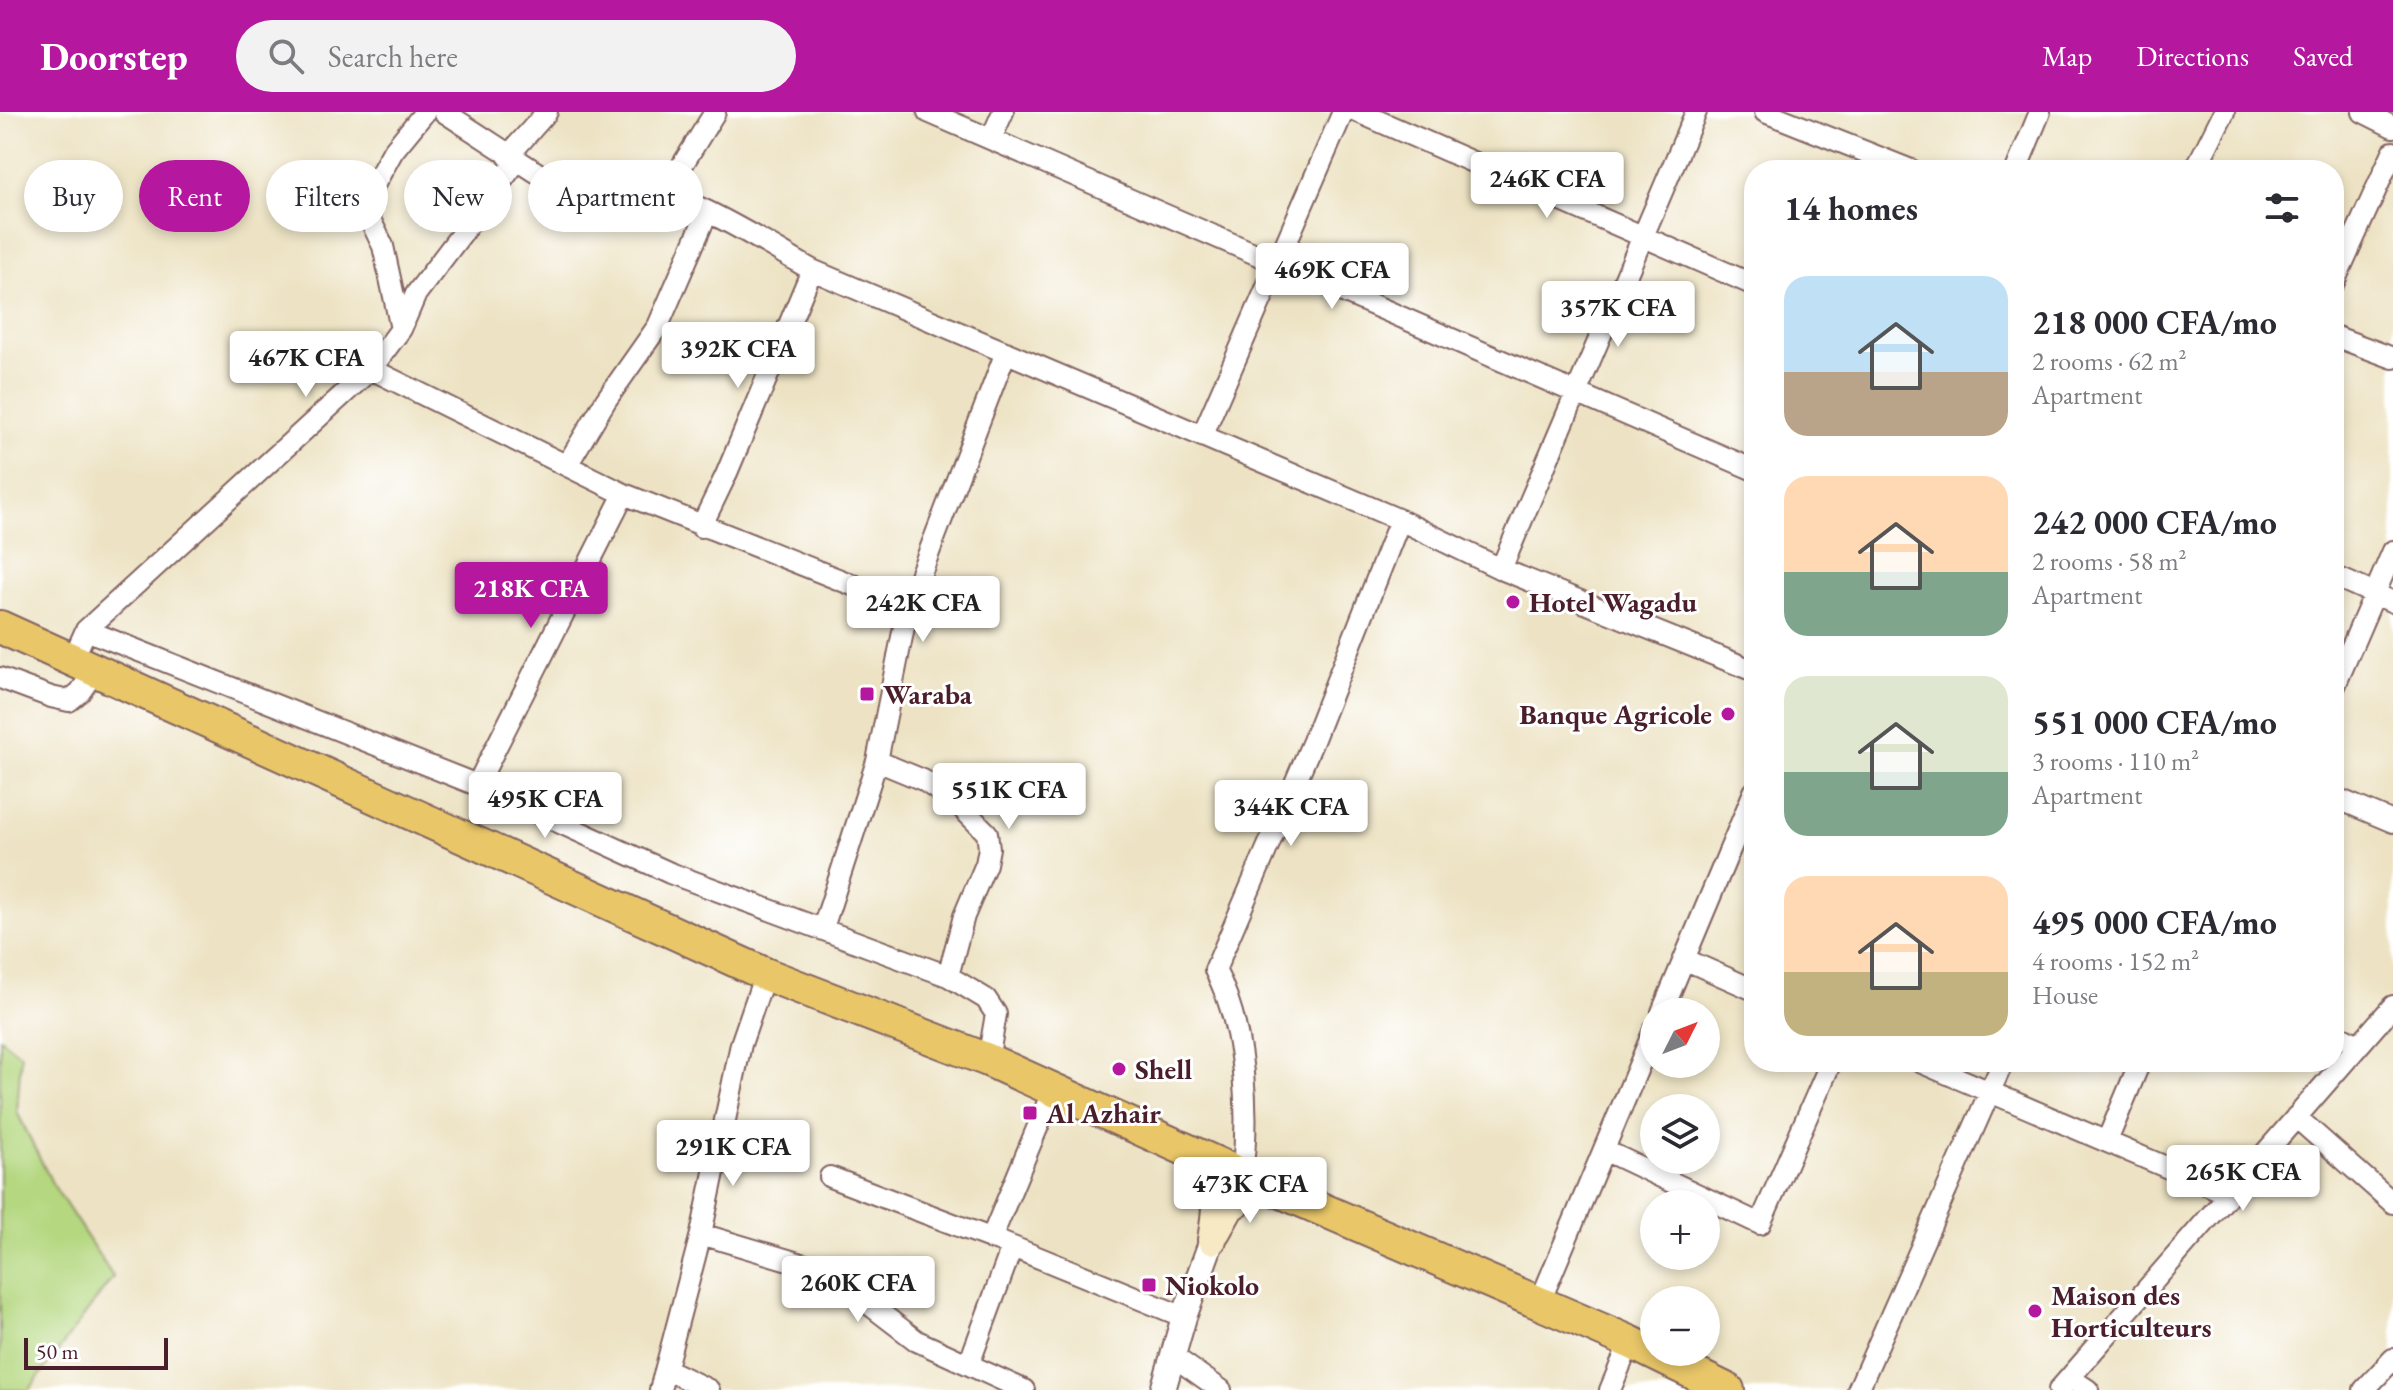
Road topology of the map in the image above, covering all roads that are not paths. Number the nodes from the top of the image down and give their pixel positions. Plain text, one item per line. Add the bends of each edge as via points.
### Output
1 (425, 112) edge
2 (444, 112) edge
3 (547, 112) edge
4 (715, 112) edge
5 (928, 112) edge
6 (1003, 112) edge
7 (1343, 112) edge
8 (1358, 112) edge
9 (1696, 112) edge
10 (1765, 112) edge
11 (2040, 112) edge
12 (2224, 112) edge
13 (2363, 112) edge
14 (2393, 127) edge
15 (991, 139) junction
16 (2393, 152) edge
17 (512, 159) junction
18 (685, 160) edge
19 (1886, 160) edge
20 (2020, 160) edge
21 (2200, 160) edge
22 (528, 169) edge
23 (703, 211) edge
24 (707, 213) junction
25 (1642, 238) junction
26 (2344, 260) edge
27 (1276, 263) junction
28 (812, 270) junction
29 (1744, 281) edge
30 (401, 329) junction
31 (2344, 340) edge
32 (1006, 352) junction
33 (2393, 358) edge
34 (371, 369) junction
35 (1575, 393) junction
36 (1202, 436) junction
37 (567, 465) junction
38 (1744, 466) edge
39 (624, 494) junction
40 (1400, 520) junction
41 (701, 527) junction
42 (2393, 551) edge
43 (1501, 569) junction
44 (2344, 580) edge
45 (2384, 598) edge
46 (908, 607) junction
47 (0, 627) edge
48 (85, 653) junction
49 (1744, 667) edge
50 (2344, 670) edge
51 (0, 678) edge
52 (877, 761) junction
53 (477, 785) junction
54 (2344, 801) edge
55 (1744, 816) edge
56 (2393, 822) edge
57 (823, 928) junction
58 (1684, 959) junction
59 (765, 974) junction
60 (948, 976) junction
61 (1744, 986) edge
62 (1668, 998) edge
63 (2389, 1019) edge
64 (2344, 1038) edge
65 (2359, 1045) junction
66 (988, 1060) junction
67 (2344, 1062) edge
68 (1640, 1064) edge
69 (1827, 1072) edge
70 (1943, 1072) edge
71 (1999, 1072) edge
72 (2136, 1072) edge
73 (2335, 1072) edge
74 (1053, 1090) junction
75 (1990, 1093) junction
76 (2296, 1117) junction
77 (2107, 1141) junction
78 (1604, 1150) junction
79 (1204, 1158) junction
80 (830, 1177) dead end
81 (1253, 1180) junction
82 (2229, 1194) junction
83 (2393, 1203) edge
84 (701, 1234) junction
85 (991, 1239) junction
86 (1212, 1240) junction
87 (1012, 1247) junction
88 (1539, 1304) junction
89 (1184, 1317) junction
90 (1630, 1342) junction
91 (1173, 1356) junction
92 (2393, 1359) edge
93 (666, 1369) junction
94 (978, 1375) edge
95 (2064, 1384) edge
96 (660, 1390) edge
97 (709, 1390) edge
98 (1024, 1390) edge
99 (1163, 1390) edge
100 (1221, 1390) edge
101 (1610, 1390) edge
102 (1728, 1390) edge
103 (1858, 1390) edge
104 (2088, 1390) edge
105 (2364, 1390) edge

1 - 30 street via 393,151 363,205 383,246
2 - 17 street
3 - 17 street
4 - 18 street
5 - 15 street
6 - 15 street
7 - 27 street
8 - 25 street
9 - 25 street
10 - 19 street
11 - 20 street
12 - 21 street
13 - 14 street
15 - 27 street
16 - 26 street
17 - 22 street
17 - 30 street via 416,294
23 - 24 street
24 - 28 street
24 - 37 street via 658,326
25 - 29 street
25 - 35 street
27 - 35 street
27 - 36 street
28 - 32 street
28 - 41 street
30 - 34 street
31 - 33 street
32 - 36 street
32 - 46 street
34 - 37 street
34 - 48 street
35 - 38 street
35 - 43 street
36 - 40 street
37 - 39 street
39 - 41 street
39 - 53 street
40 - 43 street
40 - 81 street via 1215,970 1227,993 1238,1040
41 - 46 street
42 - 45 street
43 - 49 street
44 - 45 street
45 - 50 street
46 - 52 street
47 - 48 main road
48 - 51 street via 80,692 69,701
48 - 53 street
48 - 59 main road
52 - 57 street
52 - 60 street via 923,780 987,833 986,864 964,916
53 - 57 street via 670,873
54 - 56 street
55 - 58 street
57 - 60 street
58 - 61 street
58 - 62 street
59 - 66 main road
59 - 84 street via 741,1044
60 - 66 street via 986,999 996,1014
63 - 65 street
64 - 65 street
65 - 67 street
66 - 74 main road
68 - 78 street
69 - 78 street via 1760,1224
70 - 75 street
71 - 75 street
72 - 77 street
73 - 76 street
74 - 79 main road
74 - 85 street
75 - 77 street
75 - 103 street
76 - 82 street
76 - 83 street
77 - 82 street
78 - 88 street
79 - 81 main road
79 - 86 main road via 1216,1185
80 - 85 street
81 - 86 main road
81 - 88 main road
82 - 95 street
84 - 93 street
84 - 94 street via 815,1268 917,1341
85 - 87 street
86 - 89 street
87 - 89 street
87 - 94 street
88 - 90 main road
89 - 91 street
90 - 101 street
90 - 102 main road
91 - 99 street
91 - 100 street
92 - 105 street
93 - 96 street
93 - 97 street
94 - 98 street
95 - 104 street

